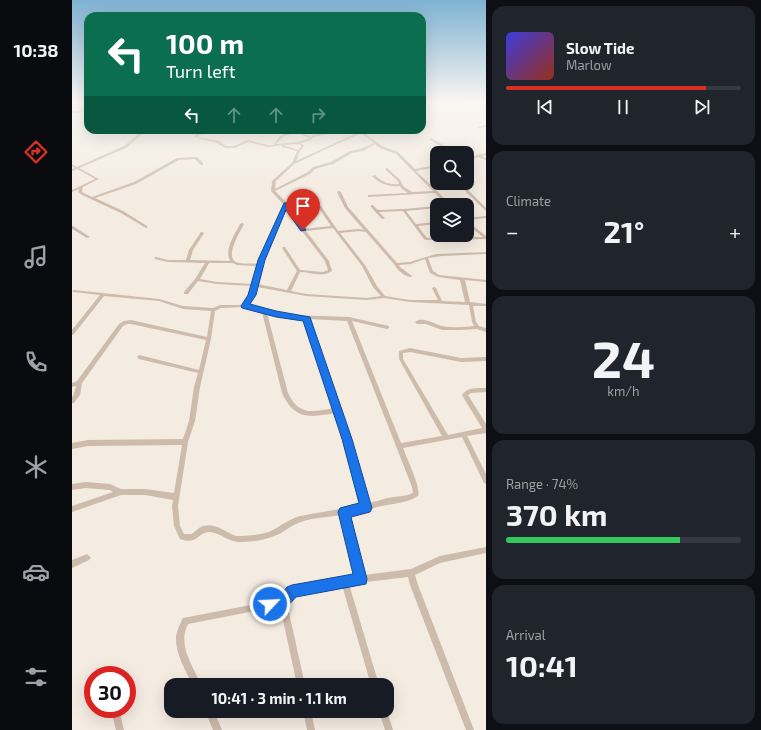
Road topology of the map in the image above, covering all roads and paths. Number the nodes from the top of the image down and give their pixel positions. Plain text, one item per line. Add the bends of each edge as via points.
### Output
1 (139, 136) edge
2 (196, 136) edge
3 (282, 136) edge
4 (306, 136) edge
5 (316, 136) edge
6 (349, 136) edge
7 (366, 136) edge
8 (310, 138) junction
9 (431, 139) dead end
10 (300, 142) junction
11 (375, 143) junction
12 (276, 144) junction
13 (281, 144) junction
14 (443, 146) edge
15 (298, 151) junction
16 (486, 154) edge
17 (477, 156) junction
18 (474, 157) edge
19 (486, 159) edge
20 (293, 163) junction
21 (202, 164) dead end
22 (72, 165) edge
23 (430, 167) edge
24 (77, 168) junction
25 (387, 169) dead end
26 (72, 170) edge
27 (414, 170) junction
28 (374, 176) dead end
29 (274, 181) junction
30 (290, 183) junction
31 (400, 185) junction
32 (81, 187) junction
33 (466, 190) edge
34 (72, 191) edge
35 (273, 191) junction
36 (339, 192) dead end
37 (437, 192) junction
38 (411, 193) junction
39 (369, 196) dead end
40 (93, 198) junction
41 (443, 198) edge
42 (286, 204) junction
43 (372, 206) dead end
44 (320, 207) dead end
45 (430, 208) edge
46 (404, 210) junction
47 (486, 210) edge
48 (378, 211) junction
49 (486, 217) edge
50 (383, 218) dead end
51 (474, 219) edge
52 (242, 224) dead end
53 (430, 224) edge
54 (416, 225) junction
55 (333, 226) junction
56 (72, 227) edge
57 (146, 227) dead end
58 (474, 227) edge
59 (303, 230) junction
60 (337, 232) junction
61 (368, 232) junction
62 (202, 233) dead end
63 (88, 237) dead end
64 (486, 238) edge
65 (284, 248) dead end
66 (486, 253) edge
67 (156, 258) dead end
68 (427, 258) junction
69 (188, 261) junction
70 (207, 262) junction
71 (234, 262) junction
72 (396, 264) junction
73 (260, 265) junction
74 (299, 271) junction
75 (410, 276) dead end
76 (462, 278) junction
77 (197, 280) junction
78 (486, 281) edge
79 (255, 285) junction
80 (434, 288) dead end
81 (74, 291) dead end
82 (289, 291) junction
83 (186, 293) dead end
84 (103, 294) junction
85 (384, 297) junction
86 (441, 302) junction
87 (469, 304) junction
88 (486, 305) edge
89 (245, 306) junction
90 (213, 310) junction
91 (264, 310) junction
92 (307, 319) junction
93 (349, 319) junction
94 (417, 322) dead end
95 (387, 327) dead end
96 (478, 328) junction
97 (486, 330) edge
98 (72, 333) edge
99 (209, 339) junction
100 (139, 356) dead end
101 (486, 359) edge
102 (200, 372) junction
103 (79, 382) junction
104 (72, 385) edge
105 (486, 390) edge
106 (72, 401) edge
107 (338, 410) junction
108 (486, 429) edge
109 (462, 434) junction
110 (446, 437) junction
111 (185, 442) junction
112 (72, 446) edge
113 (400, 446) junction
114 (486, 481) edge
115 (72, 487) edge
116 (120, 492) junction
117 (177, 497) junction
118 (366, 508) junction
119 (72, 509) edge
120 (344, 512) junction
121 (486, 550) edge
122 (87, 558) dead end
123 (72, 564) edge
124 (411, 573) junction
125 (361, 579) junction
126 (344, 581) junction
127 (284, 602) junction
128 (194, 678) edge
129 (299, 678) edge
130 (373, 678) edge
131 (117, 718) edge
132 (212, 718) edge
133 (308, 718) edge
134 (385, 718) edge
135 (120, 730) edge
136 (218, 730) edge
137 (311, 730) edge
138 (389, 730) edge
139 (470, 730) edge

1 - 24 street via 125,147
2 - 12 street via 225,146 236,147 250,141 266,146
3 - 12 street
4 - 8 street
5 - 8 street
6 - 20 street
7 - 11 street
8 - 10 street
9 - 14 street
10 - 13 street
10 - 15 street via 303,146
11 - 27 street via 397,153
11 - 30 street via 332,163 314,168
12 - 13 street
13 - 15 street
15 - 20 street
16 - 17 street
17 - 18 street
17 - 19 street
20 - 29 street
21 - 40 street via 196,158 178,159 135,183
22 - 24 street
23 - 27 street
24 - 26 street
24 - 32 street via 97,179
25 - 31 street
27 - 37 street
28 - 31 street via 379,182
29 - 30 street
29 - 35 street
30 - 35 street
31 - 38 street
32 - 34 street
32 - 40 street via 82,193
33 - 47 street
35 - 42 street
36 - 61 street via 346,207
37 - 38 street
37 - 41 street
38 - 39 street
40 - 57 street
42 - 59 street
42 - 73 street
43 - 48 street
44 - 55 street
45 - 46 street
46 - 48 street
46 - 54 street
48 - 50 street
49 - 51 street
52 - 71 street via 232,242 230,252
53 - 54 street
54 - 64 street via 427,239
55 - 59 street
55 - 60 street
56 - 63 street
58 - 64 street
59 - 74 street via 327,261 330,271 322,274
60 - 61 street
60 - 85 street
61 - 72 street
62 - 69 street via 190,250
65 - 74 street
66 - 68 street via 437,255
67 - 69 street
68 - 72 street
68 - 76 street via 434,274
69 - 70 street
70 - 71 street
70 - 77 street
71 - 73 street
72 - 75 street
73 - 79 street
74 - 82 street
76 - 78 street
76 - 87 street
77 - 79 street
77 - 83 street
79 - 82 street
79 - 89 street
80 - 86 street
81 - 84 street
82 - 85 street via 367,299
84 - 90 street via 162,300 183,307
84 - 98 street
85 - 86 street
86 - 87 street
87 - 88 street
87 - 96 street
89 - 90 street via 220,307
89 - 91 street
90 - 99 street
91 - 92 street
91 - 107 street via 289,404 311,414
92 - 93 street
92 - 107 street
93 - 95 street
93 - 113 street
94 - 96 street via 427,322 443,328
96 - 97 street
99 - 102 street
99 - 103 street via 126,322
100 - 102 street
101 - 110 street via 461,360 410,350 401,352 401,359
102 - 111 street via 192,421
103 - 104 street
103 - 106 street via 77,395
105 - 108 street via 470,391 465,395
107 - 118 street
108 - 109 street
109 - 110 street
109 - 114 street
110 - 113 street
111 - 112 street via 88,443
111 - 117 street
113 - 118 street via 416,494
115 - 116 street via 110,487
116 - 117 street via 145,492
116 - 119 street
117 - 120 street via 177,526 182,537 187,538 195,538 207,529 216,530 238,540 267,536 300,519
118 - 120 street
120 - 125 street
121 - 124 street via 440,560
122 - 123 street
124 - 125 street
124 - 139 street
125 - 126 street
126 - 127 street via 292,591
126 - 130 street
127 - 128 street via 186,621 181,628 180,640
127 - 129 street
131 - 135 street
132 - 136 street
133 - 137 street
134 - 138 street

